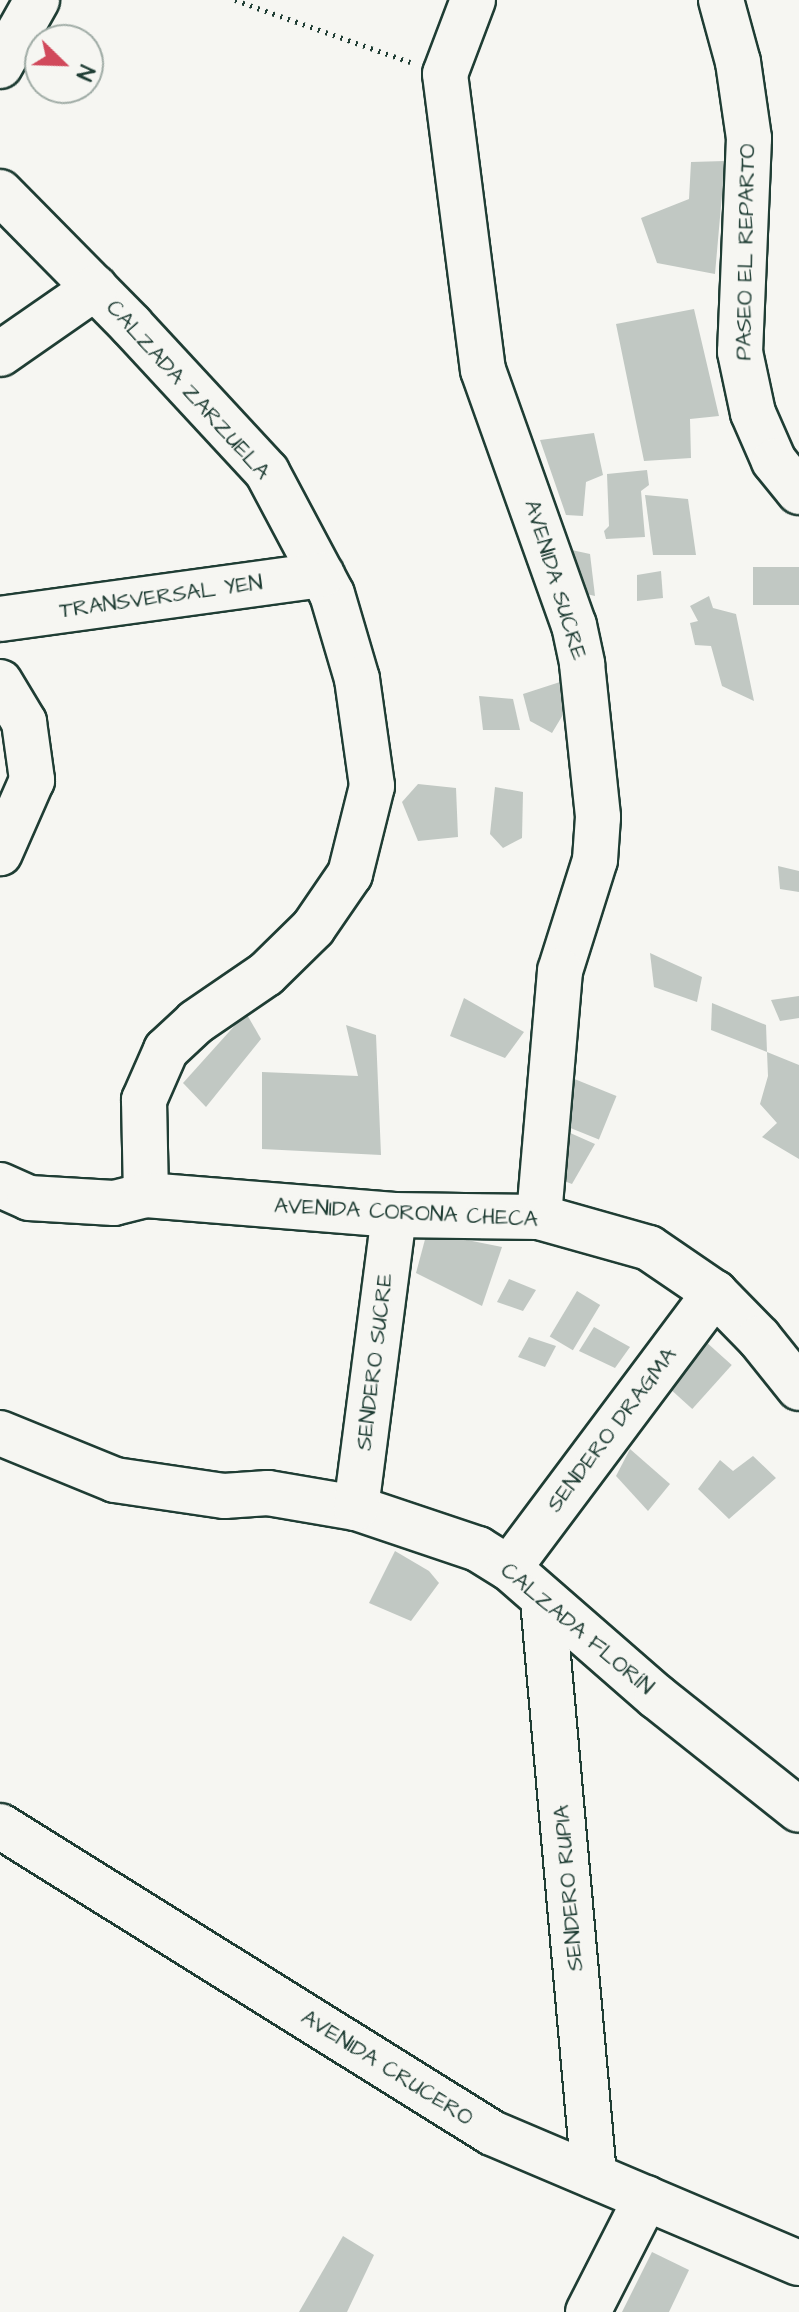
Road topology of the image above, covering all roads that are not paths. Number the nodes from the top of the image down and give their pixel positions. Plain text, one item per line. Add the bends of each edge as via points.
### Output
1 (37, 0) edge
2 (473, 0) edge
3 (721, 0) edge
4 (0, 66) edge
5 (0, 192) edge
6 (95, 288) junction
7 (0, 354) edge
8 (799, 492) edge
9 (322, 575) junction
10 (0, 619) edge
11 (0, 682) edge
12 (0, 853) edge
13 (0, 1185) edge
14 (146, 1195) junction
15 (394, 1215) junction
16 (539, 1217) junction
17 (715, 1293) junction
18 (799, 1388) edge
19 (0, 1433) edge
20 (356, 1508) junction
21 (509, 1568) junction
22 (543, 1600) junction
23 (799, 1810) edge
24 (0, 1826) edge
25 (594, 2176) junction
26 (646, 2198) junction
27 (799, 2263) edge
28 (588, 2312) edge

1 - 4 street
2 - 16 street, AVENIDA SUCRE via 445,74 483,370 574,625 598,817 595,860 560,971
3 - 8 street, PASEO EL REPARTO via 738,62 749,138 740,352 753,413 774,461
5 - 6 street, CALZADA ZARZUELA
6 - 7 street
6 - 9 street, CALZADA ZARZUELA via 267,472
9 - 10 street, TRANSVERSAL YEN
9 - 14 street, CALZADA ZARZUELA via 357,679 372,786 350,874 313,928 285,956 166,1050 144,1100
11 - 12 street via 24,722 32,780
13 - 14 street, AVENIDA CORONA CHECA via 29,1198 114,1203
14 - 15 street, AVENIDA CORONA CHECA
15 - 16 street, AVENIDA CORONA CHECA
15 - 20 street, SENDERO SUCRE
16 - 17 street, AVENIDA CORONA CHECA via 649,1248
17 - 18 street, AVENIDA CORONA CHECA
17 - 21 street, SENDERO DRAGMA
19 - 20 street, CALZADA FLORÍN via 115,1480 224,1496 268,1493
20 - 21 street, CALZADA FLORÍN via 478,1549
21 - 22 street, CALZADA FLORÍN
22 - 23 street, CALZADA FLORÍN
22 - 25 street, SENDERO RUPIA
24 - 25 street, AVENIDA CRUCERO via 492,2133
25 - 26 street, AVENIDA CRUCERO
26 - 27 street, AVENIDA CRUCERO
26 - 28 street

